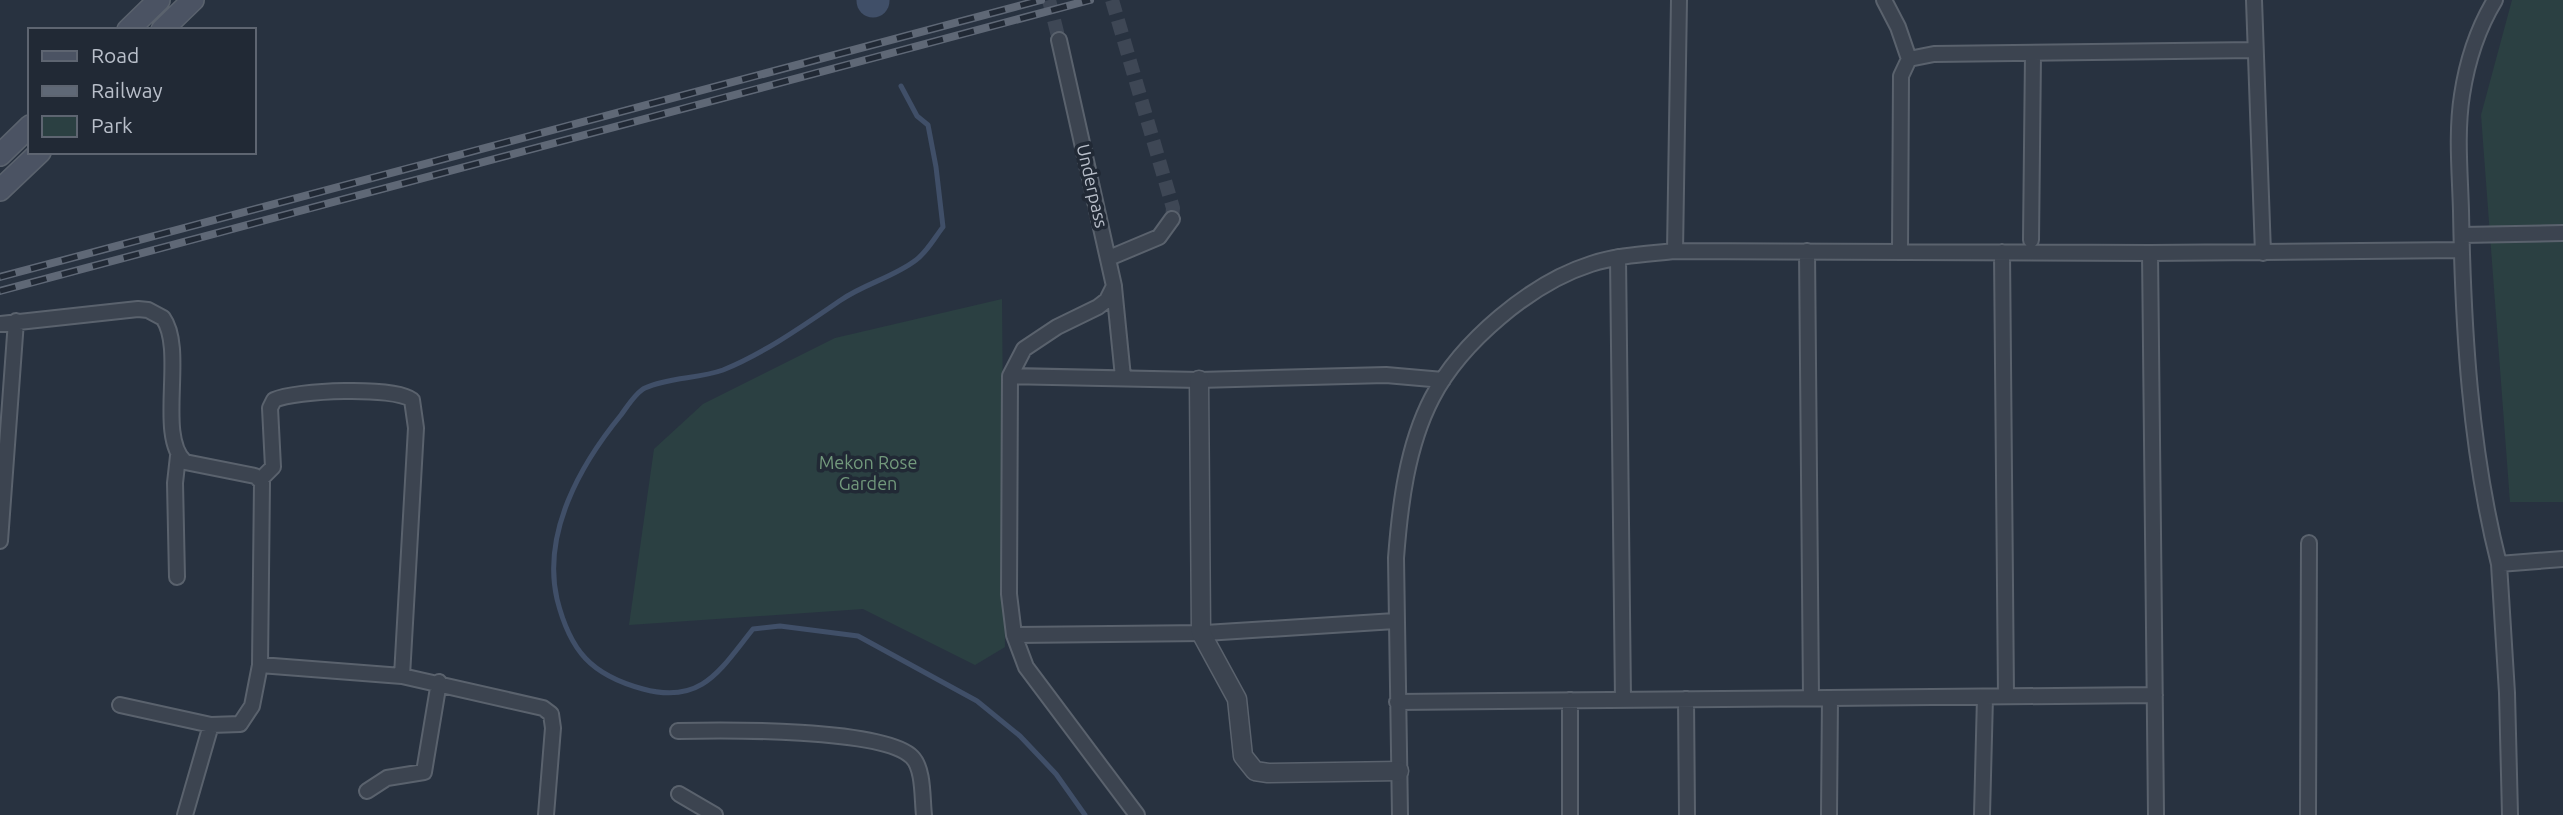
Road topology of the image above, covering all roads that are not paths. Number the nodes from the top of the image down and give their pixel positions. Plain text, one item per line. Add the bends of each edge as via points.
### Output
1 (159, 0) edge
2 (193, 0) edge
3 (1679, 0) edge
4 (1884, 0) edge
5 (2253, 0) edge
6 (2495, 0) edge
7 (130, 28) edge
8 (164, 28) edge
9 (1059, 40) tunnel mouth
10 (2255, 50) junction
11 (2033, 54) junction
12 (1909, 59) junction
13 (28, 128) edge
14 (38, 154) edge
15 (0, 155) edge
16 (0, 190) edge
17 (1172, 219) dead end
18 (2563, 233) edge
19 (2462, 235) junction
20 (2031, 240) dead end
21 (1900, 250) junction
22 (2462, 250) junction
23 (1675, 251) junction
24 (1807, 251) junction
25 (2001, 252) junction
26 (2150, 253) junction
27 (2263, 253) junction
28 (1618, 257) junction
29 (1109, 258) junction
30 (1114, 286) junction
31 (16, 321) junction
32 (0, 324) edge
33 (1010, 376) junction
34 (1123, 377) junction
35 (1199, 380) junction
36 (1443, 380) junction
37 (178, 456) junction
38 (261, 479) junction
39 (0, 541) edge
40 (2309, 543) dead end
41 (2563, 559) edge
42 (2499, 564) junction
43 (177, 577) dead end
44 (1395, 621) junction
45 (1201, 633) junction
46 (1014, 635) junction
47 (260, 665) junction
48 (401, 676) junction
49 (439, 682) junction
50 (2155, 695) junction
51 (2006, 696) junction
52 (1985, 697) junction
53 (1811, 698) junction
54 (1830, 698) junction
55 (1686, 699) junction
56 (1570, 700) junction
57 (1623, 700) junction
58 (1397, 702) junction
59 (120, 705) dead end
60 (211, 725) junction
61 (678, 731) dead end
62 (1399, 771) junction
63 (367, 791) dead end
64 (679, 794) dead end
65 (185, 815) edge
66 (546, 815) edge
67 (715, 815) edge
68 (924, 815) edge
69 (1138, 815) edge
70 (1400, 815) edge
71 (1570, 815) edge
72 (1687, 815) edge
73 (1829, 815) edge
74 (1982, 815) edge
75 (2156, 815) edge
76 (2308, 815) edge
77 (2510, 815) edge

1 - 7 main road
2 - 8 main road
3 - 23 street
4 - 12 street
5 - 10 street
6 - 19 street via 2469,61 2462,96
9 - 29 street, Underpass
10 - 11 street
10 - 27 street
11 - 12 street via 1934,54
11 - 20 street
12 - 21 street via 1901,76
13 - 15 main road
14 - 16 main road
17 - 29 street via 1158,237
18 - 19 street
19 - 22 street
21 - 24 street
21 - 25 street
22 - 27 street
22 - 42 street via 2480,482
23 - 24 street
23 - 28 street
24 - 53 street
25 - 26 street
25 - 51 street
26 - 27 street
26 - 50 street
28 - 36 street via 1566,273 1538,289 1507,312
28 - 57 street
29 - 30 street, Underpass
30 - 33 street via 1098,307 1024,349
30 - 34 street, Underpass
31 - 32 street
31 - 37 street via 138,309 163,318 170,340
31 - 39 street
33 - 34 street
33 - 46 street via 1009,594
34 - 35 street
35 - 36 street via 1386,375
35 - 45 street
36 - 44 street via 1419,432 1399,517
37 - 38 street via 202,467
37 - 43 street
38 - 47 street
38 - 48 street via 273,467 270,408 274,400 326,392 391,393 412,400 416,428
40 - 76 street
41 - 42 street
42 - 77 street
44 - 45 street
44 - 58 street
45 - 46 street
45 - 62 street via 1237,699 1243,756 1255,771
46 - 69 street via 1026,667 1045,695
47 - 48 street
47 - 60 street via 252,706 243,723
48 - 49 street
49 - 63 street via 424,772 387,778
49 - 66 street via 548,710 553,728
50 - 51 street
50 - 75 street
51 - 52 street
52 - 54 street
52 - 74 street
53 - 54 street
53 - 55 street
54 - 73 street
55 - 57 street
55 - 72 street
56 - 57 street
56 - 58 street
56 - 71 street
58 - 62 street
59 - 60 street
60 - 65 street
61 - 68 street via 839,736 905,752 917,764
62 - 70 street
64 - 67 street

